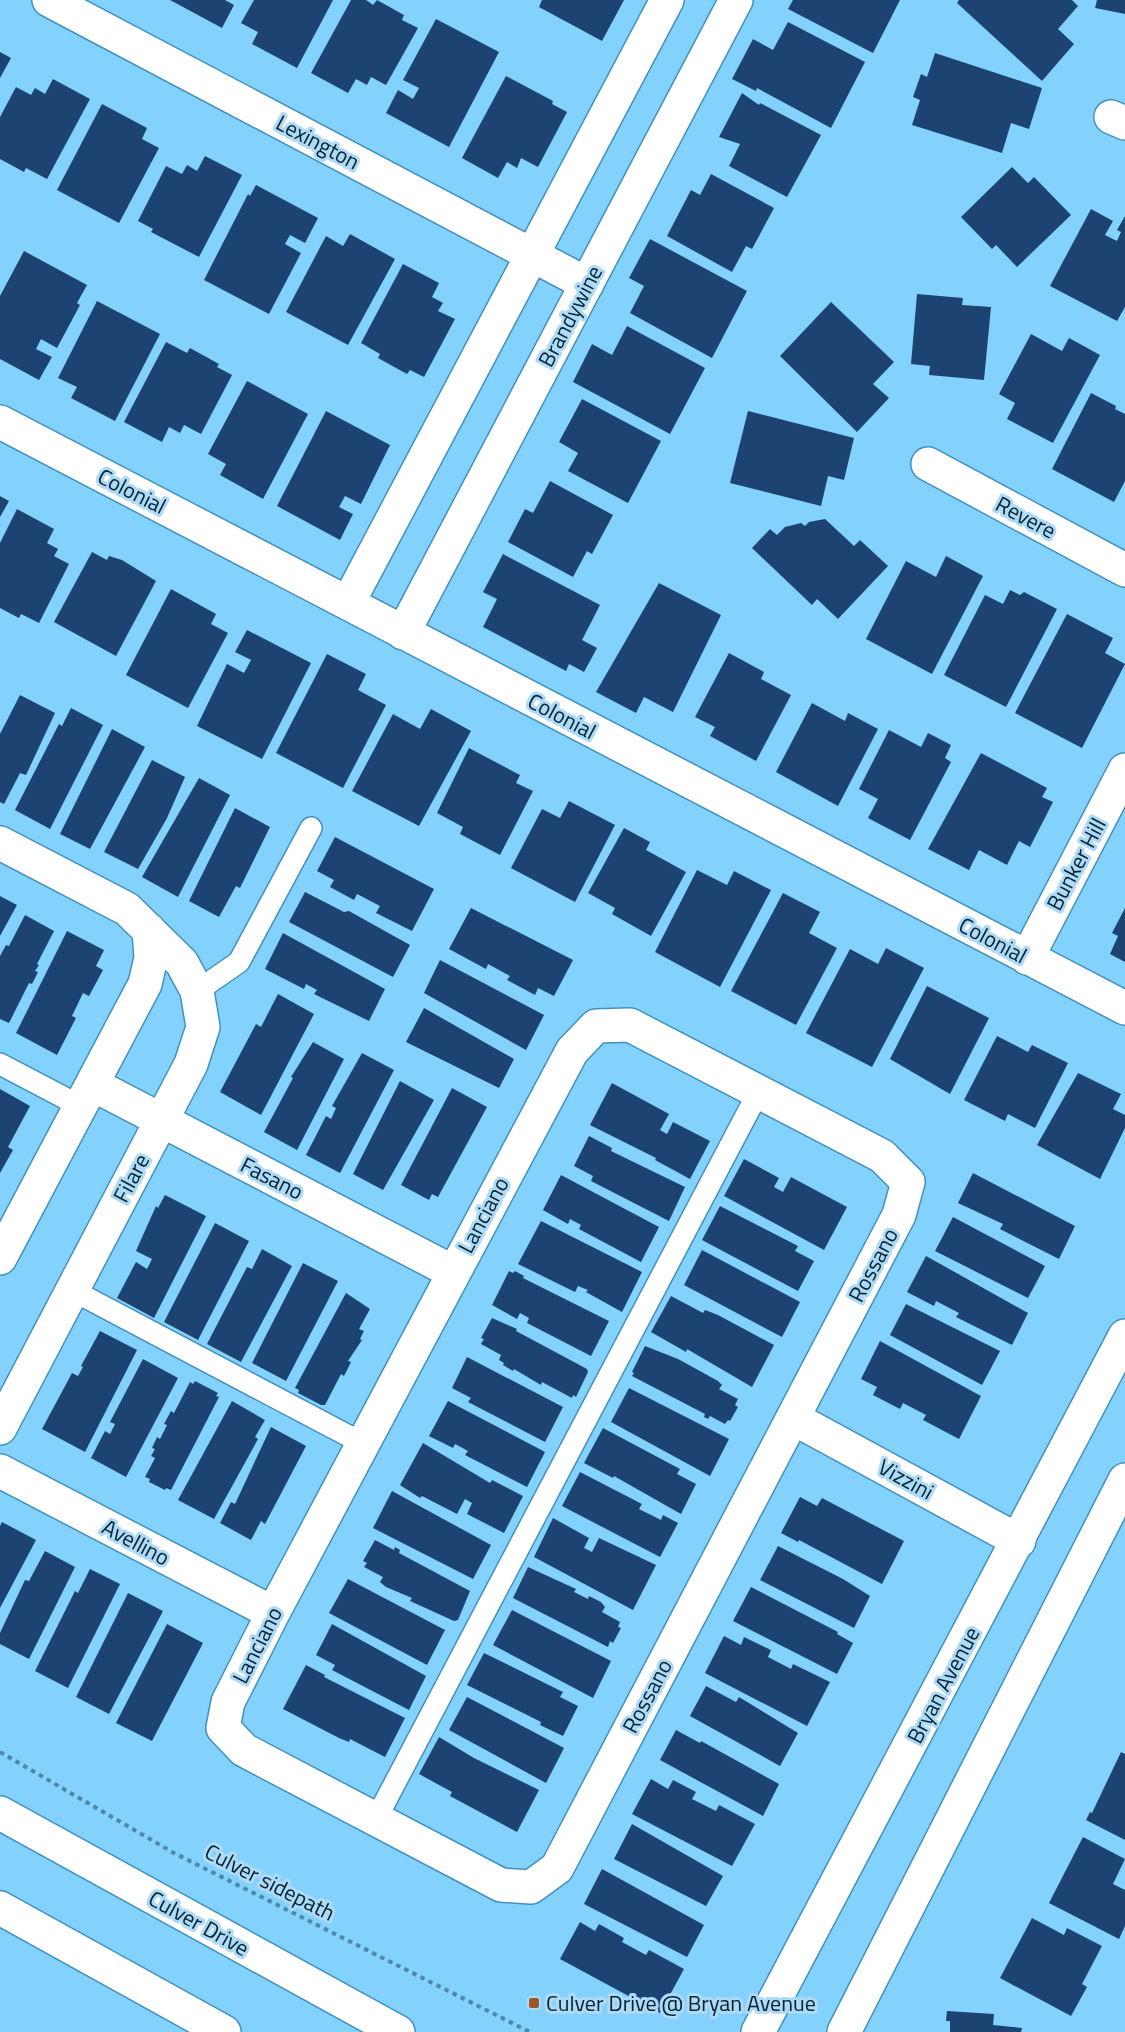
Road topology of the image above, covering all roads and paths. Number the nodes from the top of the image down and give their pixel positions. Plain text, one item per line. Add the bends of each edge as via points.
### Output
1 (49, 0) edge
2 (667, 0) edge
3 (736, 0) edge
4 (532, 254) junction
5 (587, 284) junction
6 (0, 422) edge
7 (928, 464) dead end
8 (1125, 570) edge
9 (348, 603) junction
10 (404, 633) junction
11 (1125, 770) edge
12 (311, 828) dead end
13 (0, 843) edge
14 (149, 930) junction
15 (1027, 958) junction
16 (197, 991) junction
17 (1125, 1008) edge
18 (0, 1065) edge
19 (759, 1092) junction
20 (86, 1095) junction
21 (162, 1120) junction
22 (908, 1182) joint
23 (0, 1257) edge
24 (453, 1272) junction
25 (72, 1290) junction
26 (1125, 1336) edge
27 (793, 1418) junction
28 (0, 1428) edge
29 (362, 1443) junction
30 (0, 1471) edge
31 (1125, 1480) edge
32 (1019, 1541) junction
33 (273, 1613) junction
34 (223, 1728) joint
35 (0, 1752) edge
36 (0, 1813) edge
37 (376, 1819) junction
38 (0, 1908) edge
39 (224, 2032) edge
40 (398, 2032) edge
41 (530, 2032) edge
42 (758, 2032) edge
43 (844, 2032) edge

1 - 4 street, Lexington
2 - 4 street
3 - 5 street, Brandywine
4 - 5 street, Lexington
4 - 9 street
5 - 10 street, Brandywine
6 - 9 street, Colonial
7 - 8 street, Revere
9 - 10 street, Colonial
10 - 15 street, Colonial
11 - 15 street, Bunker Hill
12 - 16 lane via 239,962
13 - 14 street, Filare via 127,909
14 - 16 street, Filare via 182,963
14 - 20 street via 151,958 145,984
15 - 17 street, Colonial
16 - 21 street, Filare via 202,1028 191,1064
18 - 20 lane
19 - 22 street, Lanciano via 882,1156
19 - 24 street, Lanciano via 630,1025 596,1026 572,1051
19 - 37 lane
20 - 21 street, Fasano
20 - 23 street
21 - 24 street, Fasano
21 - 25 street, Filare
22 - 27 street, Rossano via 899,1215
24 - 29 street, Lanciano
25 - 28 street, Filare
25 - 29 lane
26 - 32 street, Bryan Avenue
27 - 32 street, Vizzini
27 - 37 street, Rossano via 557,1868 531,1887 501,1885
29 - 33 street, Lanciano
30 - 33 street, Avellino
31 - 43 street
32 - 42 street, Bryan Avenue
33 - 34 street, Lanciano via 228,1702
34 - 37 street, Rossano via 244,1750
35 - 41 path, Culver sidepath via 174,1853
36 - 40 street, Culver Drive
38 - 39 street

